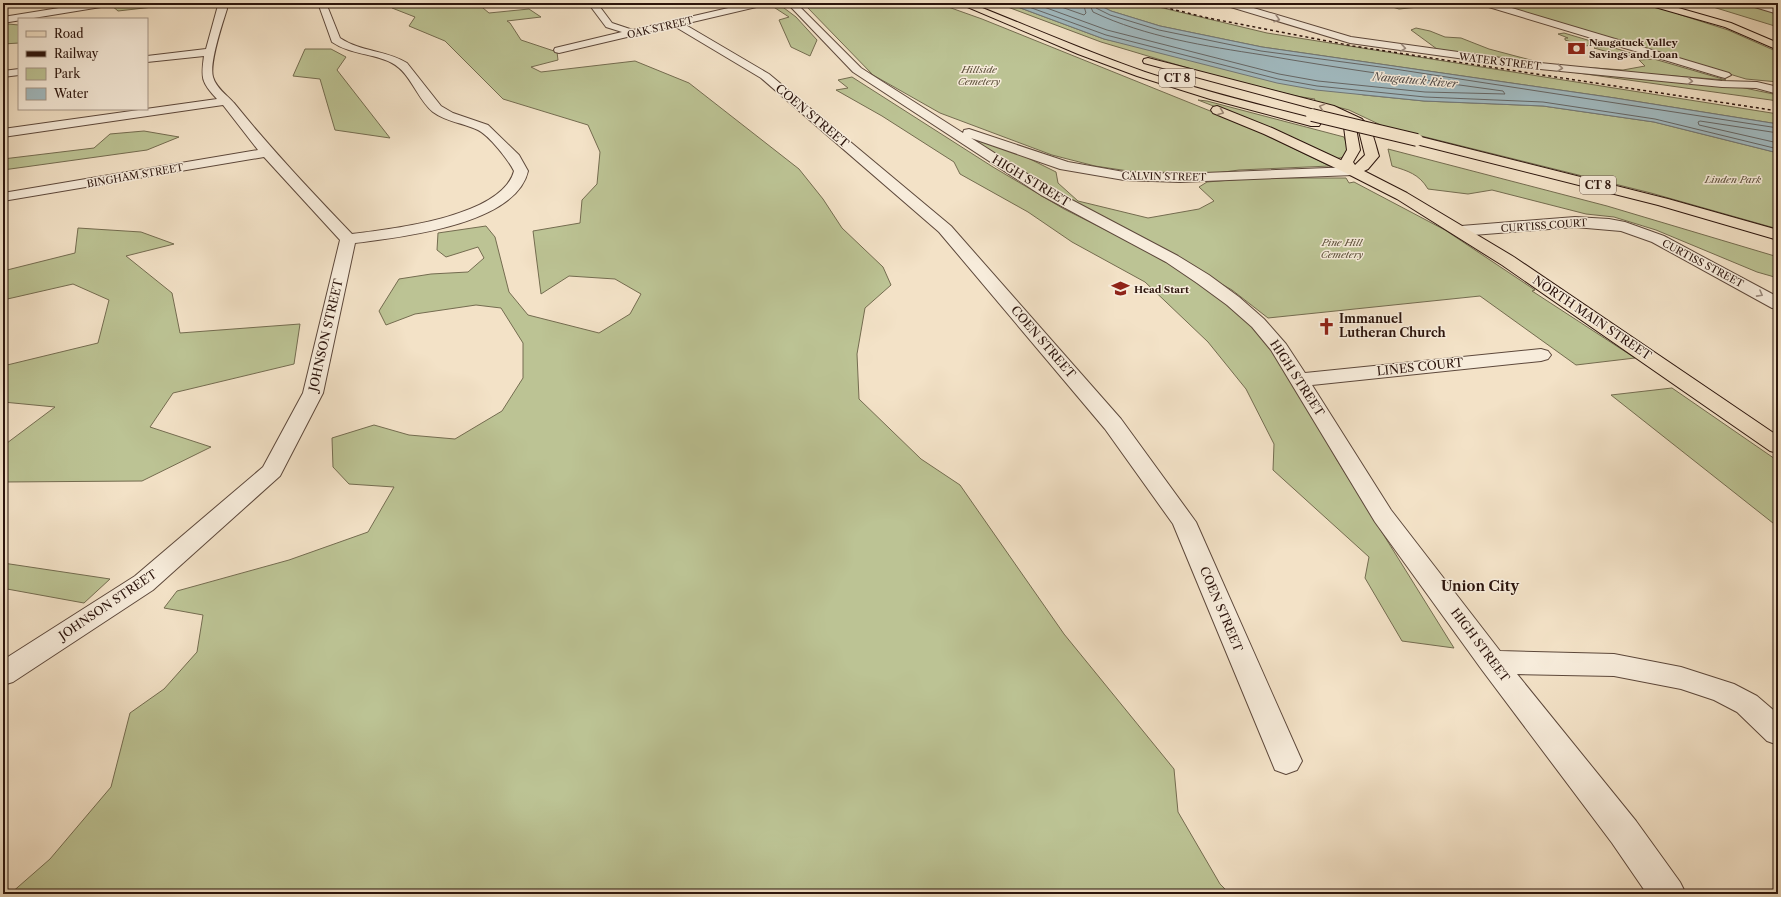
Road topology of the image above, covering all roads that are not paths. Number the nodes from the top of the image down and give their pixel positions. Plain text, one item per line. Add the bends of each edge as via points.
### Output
1 (106, 3) edge
2 (222, 3) edge
3 (322, 3) edge
4 (592, 3) edge
5 (762, 3) edge
6 (791, 3) edge
7 (979, 3) edge
8 (986, 3) edge
9 (1227, 3) edge
10 (1485, 3) edge
11 (1651, 3) edge
12 (1751, 3) edge
13 (957, 4) edge
14 (1778, 11) edge
15 (1002, 12) junction
16 (4, 20) edge
17 (676, 23) junction
18 (1046, 30) junction
19 (632, 33) junction
20 (1082, 40) dead end
21 (1056, 42) junction
22 (1778, 47) edge
23 (559, 50) dead end
24 (210, 52) junction
25 (1136, 57) dead end
26 (148, 59) edge
27 (18, 72) edge
28 (3, 74) edge
29 (1757, 84) junction
30 (1778, 84) edge
31 (1778, 90) edge
32 (226, 101) junction
33 (1314, 119) junction
34 (935, 121) junction
35 (1358, 122) junction
36 (3, 133) edge
37 (1418, 144) junction
38 (266, 152) junction
39 (1372, 156) junction
40 (1353, 171) junction
41 (1402, 196) junction
42 (3, 197) edge
43 (1625, 227) joint
44 (1461, 231) junction
45 (1778, 235) edge
46 (348, 239) junction
47 (1778, 246) edge
48 (1778, 304) edge
49 (1541, 355) dead end
50 (1299, 380) junction
51 (1778, 446) edge
52 (1492, 662) junction
53 (3, 674) edge
54 (1778, 732) edge
55 (1286, 761) dead end
56 (1668, 894) edge

1 - 16 street
2 - 24 street
3 - 46 street via 336,40 340,44 398,61 437,109 484,128 514,158 521,172 515,186 497,202 479,211 424,227
4 - 19 street via 609,25
5 - 17 street, OAK STREET
6 - 34 street, HIGH STREET via 857,70
7 - 15 main road, CT 8
8 - 15 main road
9 -> 29 street, WATER STREET via 1324,34 1412,50 1647,77 1722,84
10 - 29 street
11 - 22 main road via 1728,25
12 - 14 street
13 - 21 main road, CT 8
15 - 18 main road, CT 8
17 - 19 street, OAK STREET
17 - 55 street, COEN STREET via 765,76 945,229 1113,424 1184,522
18 - 20 main road
18 - 33 main road, CT 8 via 1161,73
19 - 23 street, OAK STREET
21 - 33 main road, CT 8 via 1177,85
21 -> 40 main road, NORTH MAIN STREET via 1115,70 1268,131
24 - 26 street
24 - 32 street via 207,76 211,86
35 -> 25 main road via 1330,110
27 - 28 street
29 - 30 street
29 - 31 street, WATER STREET
32 - 36 street
32 - 38 street
33 - 37 main road, CT 8
34 - 40 street, CALVIN STREET via 1046,160 1101,173 1180,178
34 - 50 street, HIGH STREET via 1046,192 1172,259 1203,279 1258,323 1279,348
35 - 39 main road, NORTH MAIN STREET via 1365,131
35 - 40 main road via 1350,127 1354,149 1346,161
37 - 45 main road, CT 8 via 1656,200
37 - 47 main road, CT 8
38 - 42 street, BINGHAM STREET
38 - 46 street
39 - 40 main road via 1363,166
39 - 41 main road, NORTH MAIN STREET via 1383,176
40 - 41 main road, NORTH MAIN STREET
41 - 44 main road, NORTH MAIN STREET
43 - 44 street, CURTISS COURT via 1576,222
43 -> 48 street, CURTISS STREET via 1658,239
44 - 51 main road, NORTH MAIN STREET
46 - 53 street, JOHNSON STREET via 313,393 272,472 144,583
49 - 50 street, LINES COURT
50 - 52 street, HIGH STREET via 1383,516
52 - 54 street via 1614,665 1681,678 1724,692 1747,704
52 - 56 street, HIGH STREET via 1624,832

